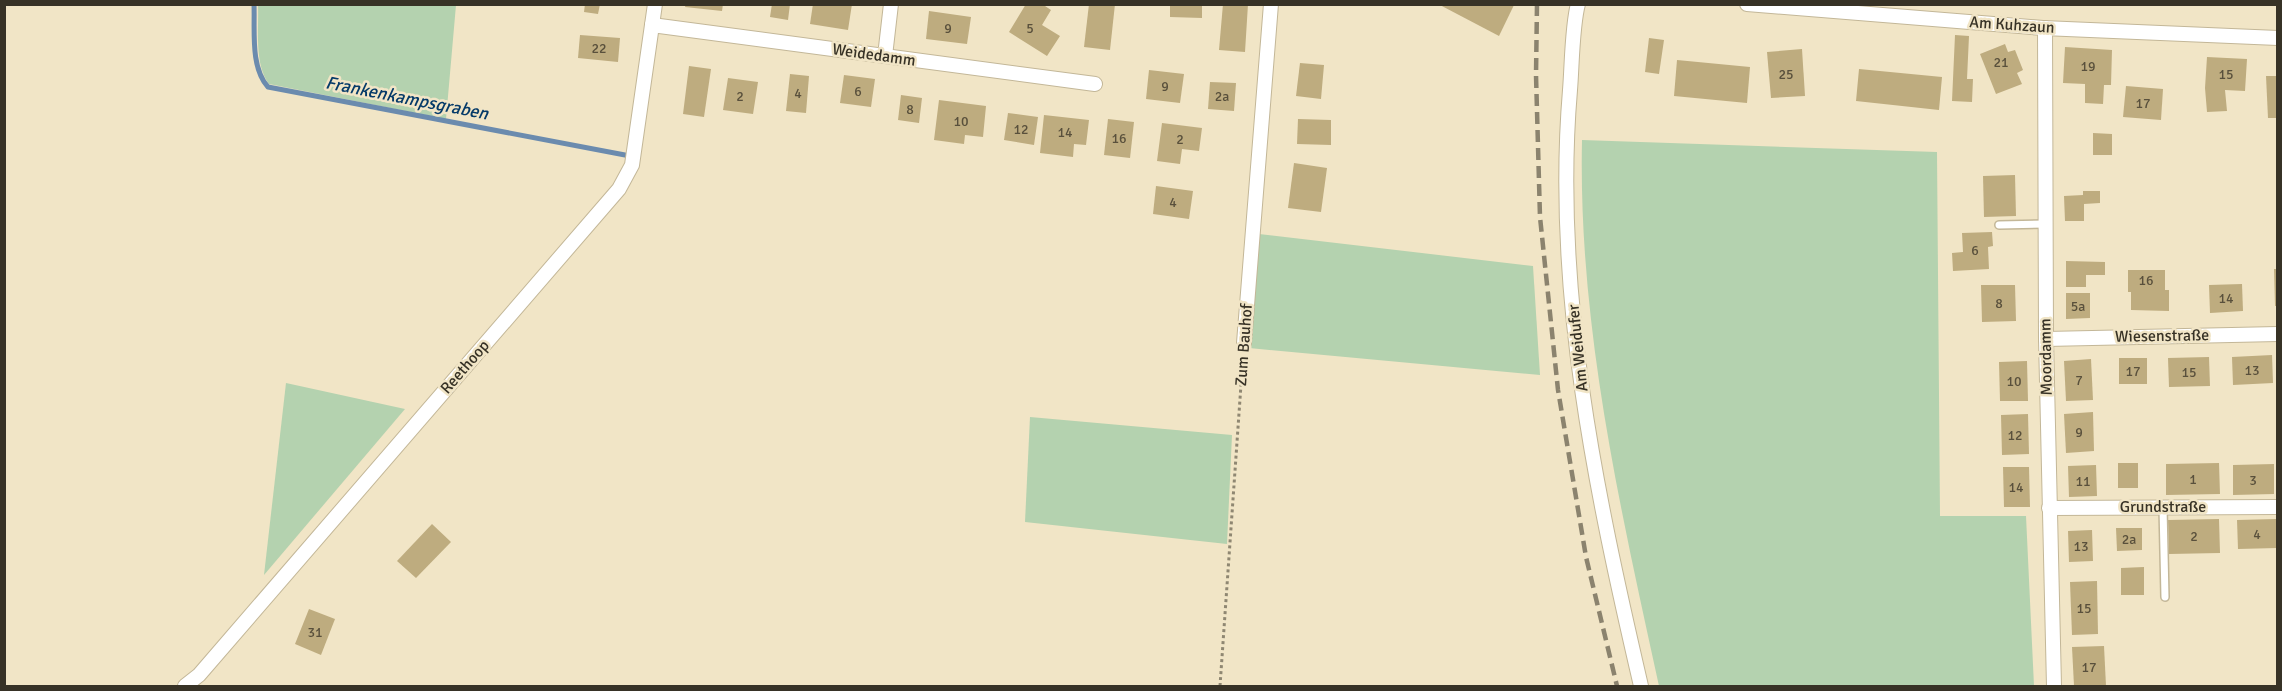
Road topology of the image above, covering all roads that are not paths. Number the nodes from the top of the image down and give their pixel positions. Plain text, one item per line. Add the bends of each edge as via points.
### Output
1 (655, 4) edge
2 (891, 4) edge
3 (1271, 4) edge
4 (1578, 4) edge
5 (1747, 4) edge
6 (652, 26) junction
7 (2045, 28) junction
8 (2277, 38) edge
9 (885, 56) junction
10 (1095, 84) dead end
11 (2046, 224) junction
12 (1999, 225) dead end
13 (2277, 334) edge
14 (2046, 339) junction
15 (1244, 343) road end
16 (2163, 507) junction
17 (2277, 507) edge
18 (2049, 508) junction
19 (2165, 597) dead end
20 (185, 687) edge
21 (1641, 687) edge
22 (2054, 687) edge

1 - 6 street, Reethoop
2 - 9 street
3 - 15 street, Zum Bauhof
4 - 21 street, Am Weidufer via 1565,182 1572,295 1586,412 1614,569
5 - 7 street, Am Kuhzaun
6 - 9 street, Weidedamm
6 - 20 street, Reethoop via 632,165 619,189
7 - 8 street, Am Kuhzaun
7 - 11 street, Moordamm
9 - 10 street, Weidedamm
11 - 12 lane
11 - 14 street, Moordamm
13 - 14 street, Wiesenstraße
14 - 18 street, Moordamm
16 - 17 street, Grundstraße
16 - 18 street, Grundstraße
16 - 19 lane
18 - 22 street, Moordamm

